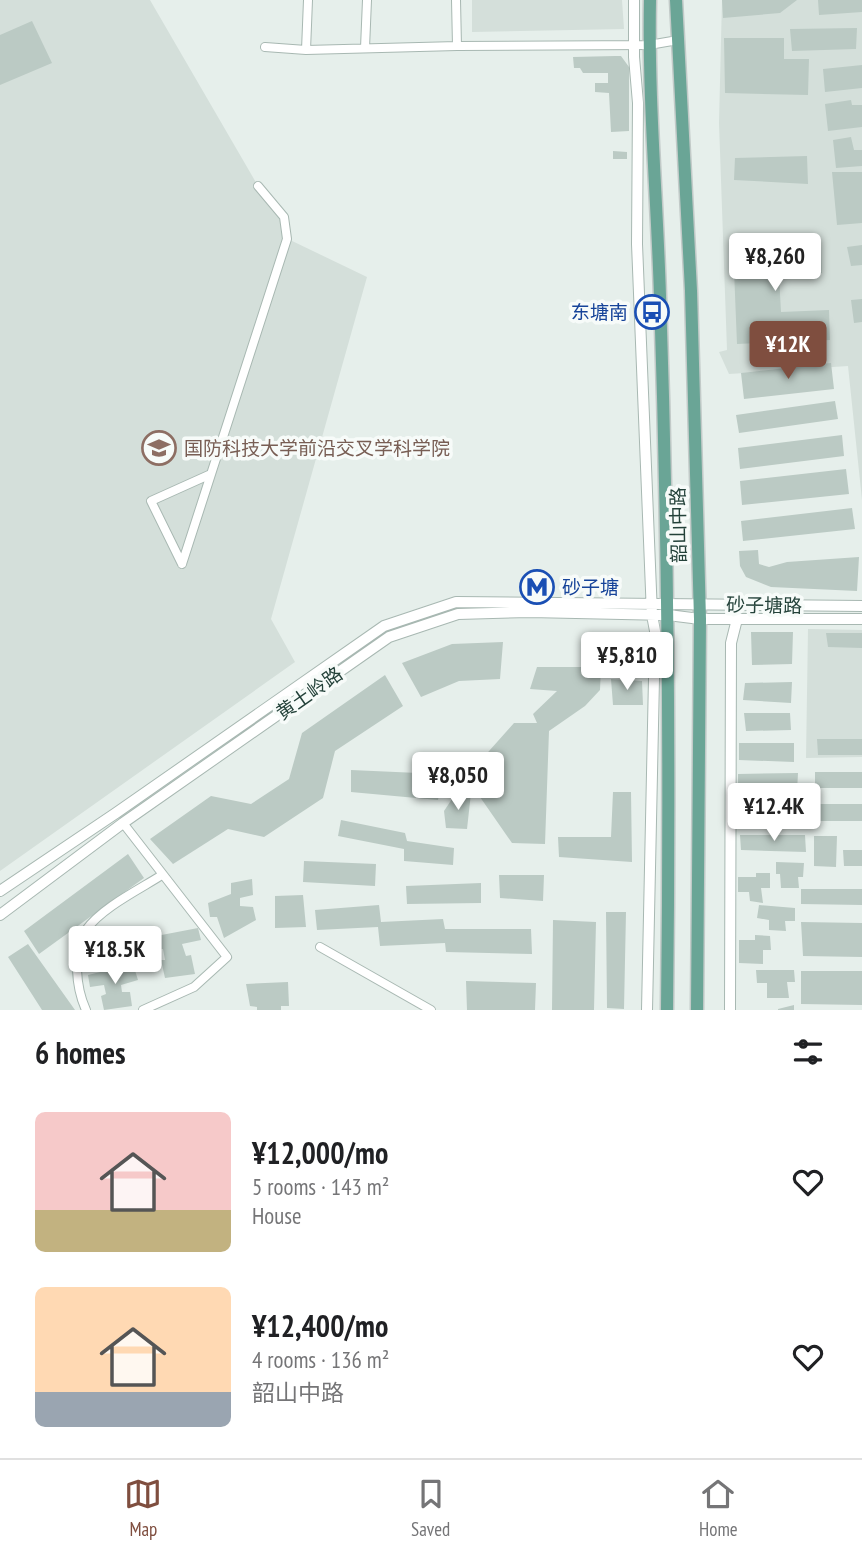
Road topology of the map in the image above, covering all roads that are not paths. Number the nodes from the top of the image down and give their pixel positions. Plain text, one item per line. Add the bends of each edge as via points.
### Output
1 (308, 0) edge
2 (367, 0) edge
3 (456, 0) edge
4 (634, 0) edge
5 (650, 0) edge
6 (657, 0) edge
7 (679, 0) edge
8 (678, 40) junction
9 (634, 45) junction
10 (649, 45) junction
11 (457, 46) junction
12 (265, 47) dead end
13 (365, 48) junction
14 (306, 50) junction
15 (258, 186) dead end
16 (211, 474) junction
17 (652, 603) junction
18 (699, 604) junction
19 (862, 606) edge
20 (667, 609) junction
21 (652, 615) junction
22 (862, 618) edge
23 (700, 619) junction
24 (737, 619) junction
25 (123, 823) junction
26 (162, 875) junction
27 (0, 891) edge
28 (0, 915) edge
29 (320, 947) dead end
30 (86, 1010) edge
31 (144, 1010) edge
32 (431, 1010) edge
33 (647, 1010) edge
34 (667, 1010) edge
35 (697, 1010) edge
36 (730, 1010) edge

1 - 14 street
2 - 13 street
3 - 11 street
4 - 9 street
5 - 10 main road, 韶山中路
6 - 10 main road, 韶山中路
7 - 8 main road, 韶山中路
8 - 10 street
8 - 18 main road, 韶山中路 via 691,291
9 - 10 street
9 - 11 street
9 - 17 street
10 - 20 main road, 韶山中路
11 - 13 street
12 - 14 street
13 - 14 street
15 - 16 street via 284,217 288,239
16 - 16 street via 151,501 182,564 199,513
17 - 20 street, 黄土岭路
17 - 21 street
17 - 27 street, 黄土岭路 via 456,602 384,626
18 - 19 street, 砂子塘路
18 - 20 street, 砂子塘路
18 - 23 main road, 韶山中路
20 - 21 street, 黄土岭路
20 - 23 street, 砂子塘路
20 - 34 main road, 韶山中路
21 - 25 street, 黄土岭路 via 458,614 389,637
21 - 33 street
22 - 24 street, 砂子塘路
23 - 24 street, 砂子塘路
23 - 35 main road, 韶山中路
24 - 36 street via 731,643
25 - 26 street
25 - 28 street, 黄土岭路
26 - 30 street via 100,915 85,931 76,966
26 - 31 street via 227,957 194,986
29 - 32 street

